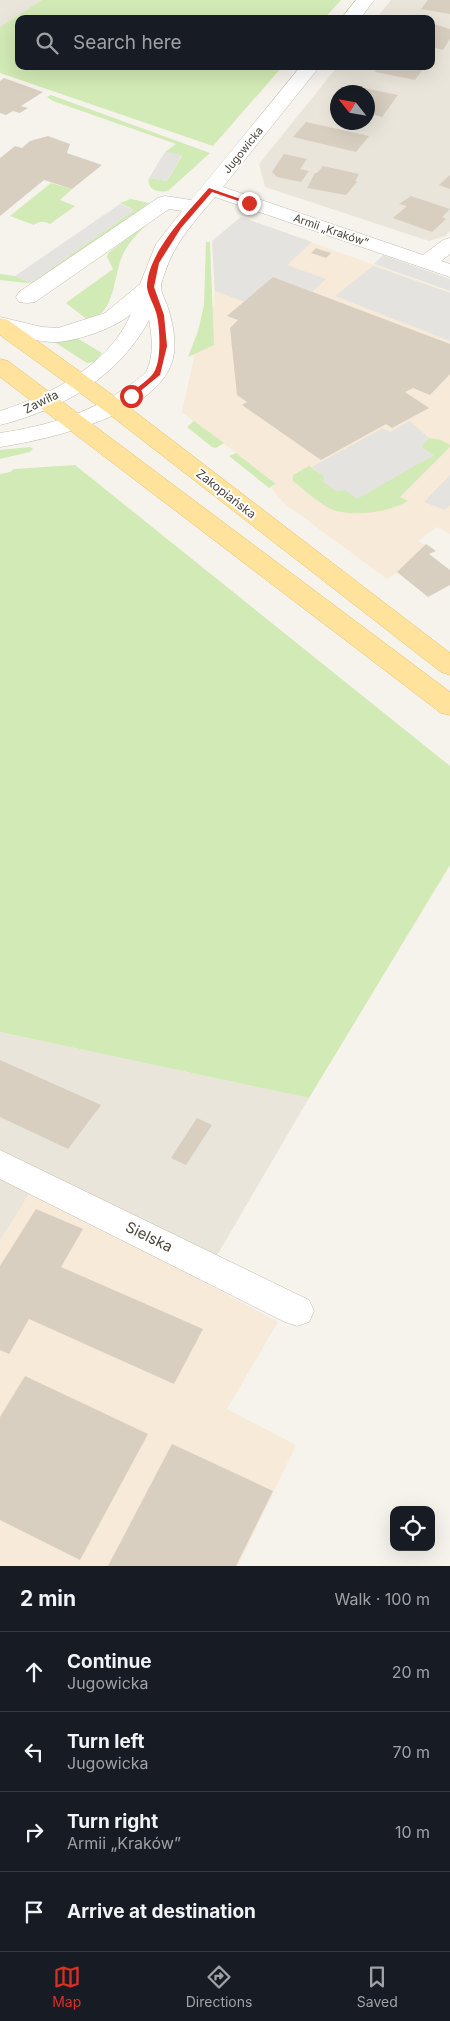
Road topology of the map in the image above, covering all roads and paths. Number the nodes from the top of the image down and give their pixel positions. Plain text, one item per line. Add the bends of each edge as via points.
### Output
1 (365, 0) edge
2 (353, 15) edge
3 (308, 70) edge
4 (211, 189) junction
5 (195, 207) junction
6 (450, 244) edge
7 (426, 263) junction
8 (450, 271) edge
9 (150, 287) junction
10 (27, 297) dead end
11 (0, 324) edge
12 (0, 366) edge
13 (81, 382) junction
14 (46, 400) junction
15 (112, 406) junction
16 (0, 418) edge
17 (75, 423) junction
18 (0, 440) edge
19 (450, 666) edge
20 (450, 706) edge
21 (0, 1164) edge
22 (297, 1311) dead end

1 - 2 street
3 - 4 street, Jugowicka
4 - 5 street, Jugowicka
4 - 7 street, Armii „Kraków”
5 - 9 street, Jugowicka via 166,244 156,263
5 - 10 street via 164,202
6 - 7 street
7 - 8 street, Armii „Kraków”
9 - 11 street via 113,318 58,335
9 - 13 street, Jugowicka via 141,316 128,340 111,360
9 - 15 street via 160,315 163,346 156,375 131,396
11 - 13 main road, Zakopiańska
12 - 14 main road
13 - 14 street, Zawiła
13 - 15 main road, Zakopiańska
14 - 16 street, Zawiła
14 - 17 main road
15 - 17 street
15 - 19 main road, Zakopiańska
17 - 18 street, Zawiła
17 - 20 main road
21 - 22 street, Sielska

